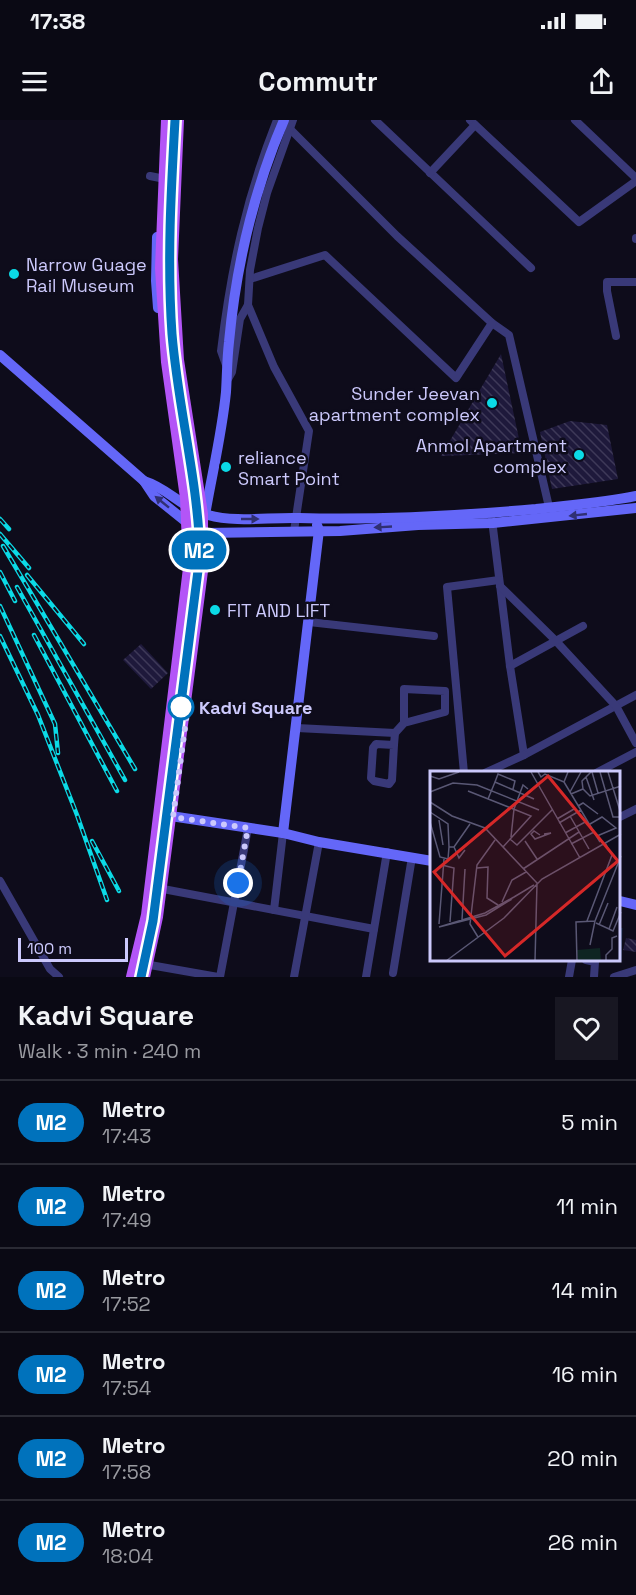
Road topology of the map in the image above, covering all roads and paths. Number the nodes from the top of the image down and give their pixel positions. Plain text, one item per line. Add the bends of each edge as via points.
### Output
1 (165, 120) edge
2 (179, 120) edge
3 (277, 120) edge
4 (375, 120) edge
5 (575, 120) edge
6 (288, 122) edge
7 (472, 122) edge
8 (430, 173) junction
9 (636, 179) edge
10 (531, 268) dead end
11 (250, 279) junction
12 (636, 282) edge
13 (248, 305) junction
14 (492, 323) junction
15 (616, 336) dead end
16 (0, 355) edge
17 (226, 366) junction
18 (226, 383) junction
19 (144, 481) junction
20 (636, 496) edge
21 (183, 504) junction
22 (549, 507) junction
23 (636, 508) edge
24 (205, 515) junction
25 (295, 518) junction
26 (492, 518) junction
27 (315, 519) junction
28 (184, 520) junction
29 (319, 530) junction
30 (294, 531) junction
31 (205, 533) junction
32 (500, 583) junction
33 (309, 622) junction
34 (583, 626) dead end
35 (434, 636) dead end
36 (555, 640) junction
37 (510, 666) junction
38 (636, 695) edge
39 (616, 706) junction
40 (404, 723) junction
41 (297, 728) junction
42 (395, 734) junction
43 (636, 743) edge
44 (394, 745) junction
45 (636, 752) edge
46 (524, 755) junction
47 (464, 771) edge
48 (489, 771) edge
49 (600, 771) edge
50 (636, 809) edge
51 (154, 814) junction
52 (621, 816) edge
53 (173, 817) junction
54 (248, 828) junction
55 (283, 833) junction
56 (319, 842) junction
57 (387, 852) junction
58 (412, 857) junction
59 (430, 861) edge
60 (0, 881) edge
61 (163, 889) junction
62 (235, 901) junction
63 (621, 902) edge
64 (636, 905) edge
65 (274, 910) junction
66 (305, 916) junction
67 (374, 929) junction
68 (572, 962) edge
69 (595, 962) edge
70 (150, 964) junction
71 (636, 970) edge
72 (393, 973) dead end
73 (188, 975) edge
74 (59, 977) edge
75 (130, 977) edge
76 (146, 977) edge
77 (219, 977) edge
78 (294, 977) edge
79 (366, 977) edge
80 (569, 977) edge
81 (594, 977) edge
82 (614, 977) edge

1 - 21 main road via 155,177 152,280
1 - 75 main road, bridge via 161,268 167,362 186,498 189,568 147,915
2 - 24 main road via 175,258 182,360
2 - 76 main road, bridge via 172,259 178,360 202,514 202,571
3 - 17 street via 252,189 236,253 221,351
4 - 8 street
5 - 9 street
6 - 11 street via 258,228
6 - 14 street via 397,236
6 - 17 main road via 266,162 249,227
7 - 8 street
7 - 9 street via 579,222
8 - 10 street
11 - 13 street
11 - 14 street via 325,255 456,378
12 - 15 street via 607,282
13 - 18 street via 240,319 232,372
13 - 25 street via 274,367 309,431
14 - 22 street via 508,335
16 - 19 main road
17 - 18 main road
18 - 24 main road
19 - 21 main road via 159,486
28 -> 19 main road via 154,496
20 - 22 main road
21 - 24 main road
21 - 28 main road
22 - 26 main road
23 -> 26 main road
24 -> 25 main road via 227,519
24 - 31 main road
25 - 27 main road
25 - 30 street
26 - 27 main road
26 -> 29 main road
26 - 32 street
27 - 29 main road
28 - 31 main road
28 - 51 main road via 185,568
29 - 30 main road
29 - 33 main road
30 - 31 main road
31 - 53 main road via 206,572
32 - 36 street
32 - 37 street
32 - 47 street via 447,587
33 - 35 street
33 - 41 main road
34 - 36 street
36 - 37 street
36 - 39 street
37 - 46 street
38 - 39 street
39 - 43 street
39 - 46 street
40 - 40 street via 404,688 445,691 445,712
40 - 42 street
41 - 42 street
41 - 55 main road
42 - 44 street
44 - 44 street via 374,745 374,782 389,784 392,780
45 - 49 street
46 - 48 street
50 - 52 street
51 - 53 main road
51 - 75 main road via 143,915
53 - 54 main road
53 - 61 main road
54 - 55 main road
54 - 62 street
55 - 56 main road
55 - 65 street
56 - 57 main road
56 - 66 street
57 - 58 main road
57 - 67 street
58 - 59 main road
58 - 72 street
60 - 74 street via 50,969
61 - 62 street
61 - 70 main road
62 - 65 street
62 - 77 street
63 - 64 main road
65 - 66 street
66 - 67 street
66 - 78 street
67 - 79 street
68 - 80 street
69 - 81 street
70 - 73 street
70 - 76 main road
71 - 82 street
73 - 77 street

